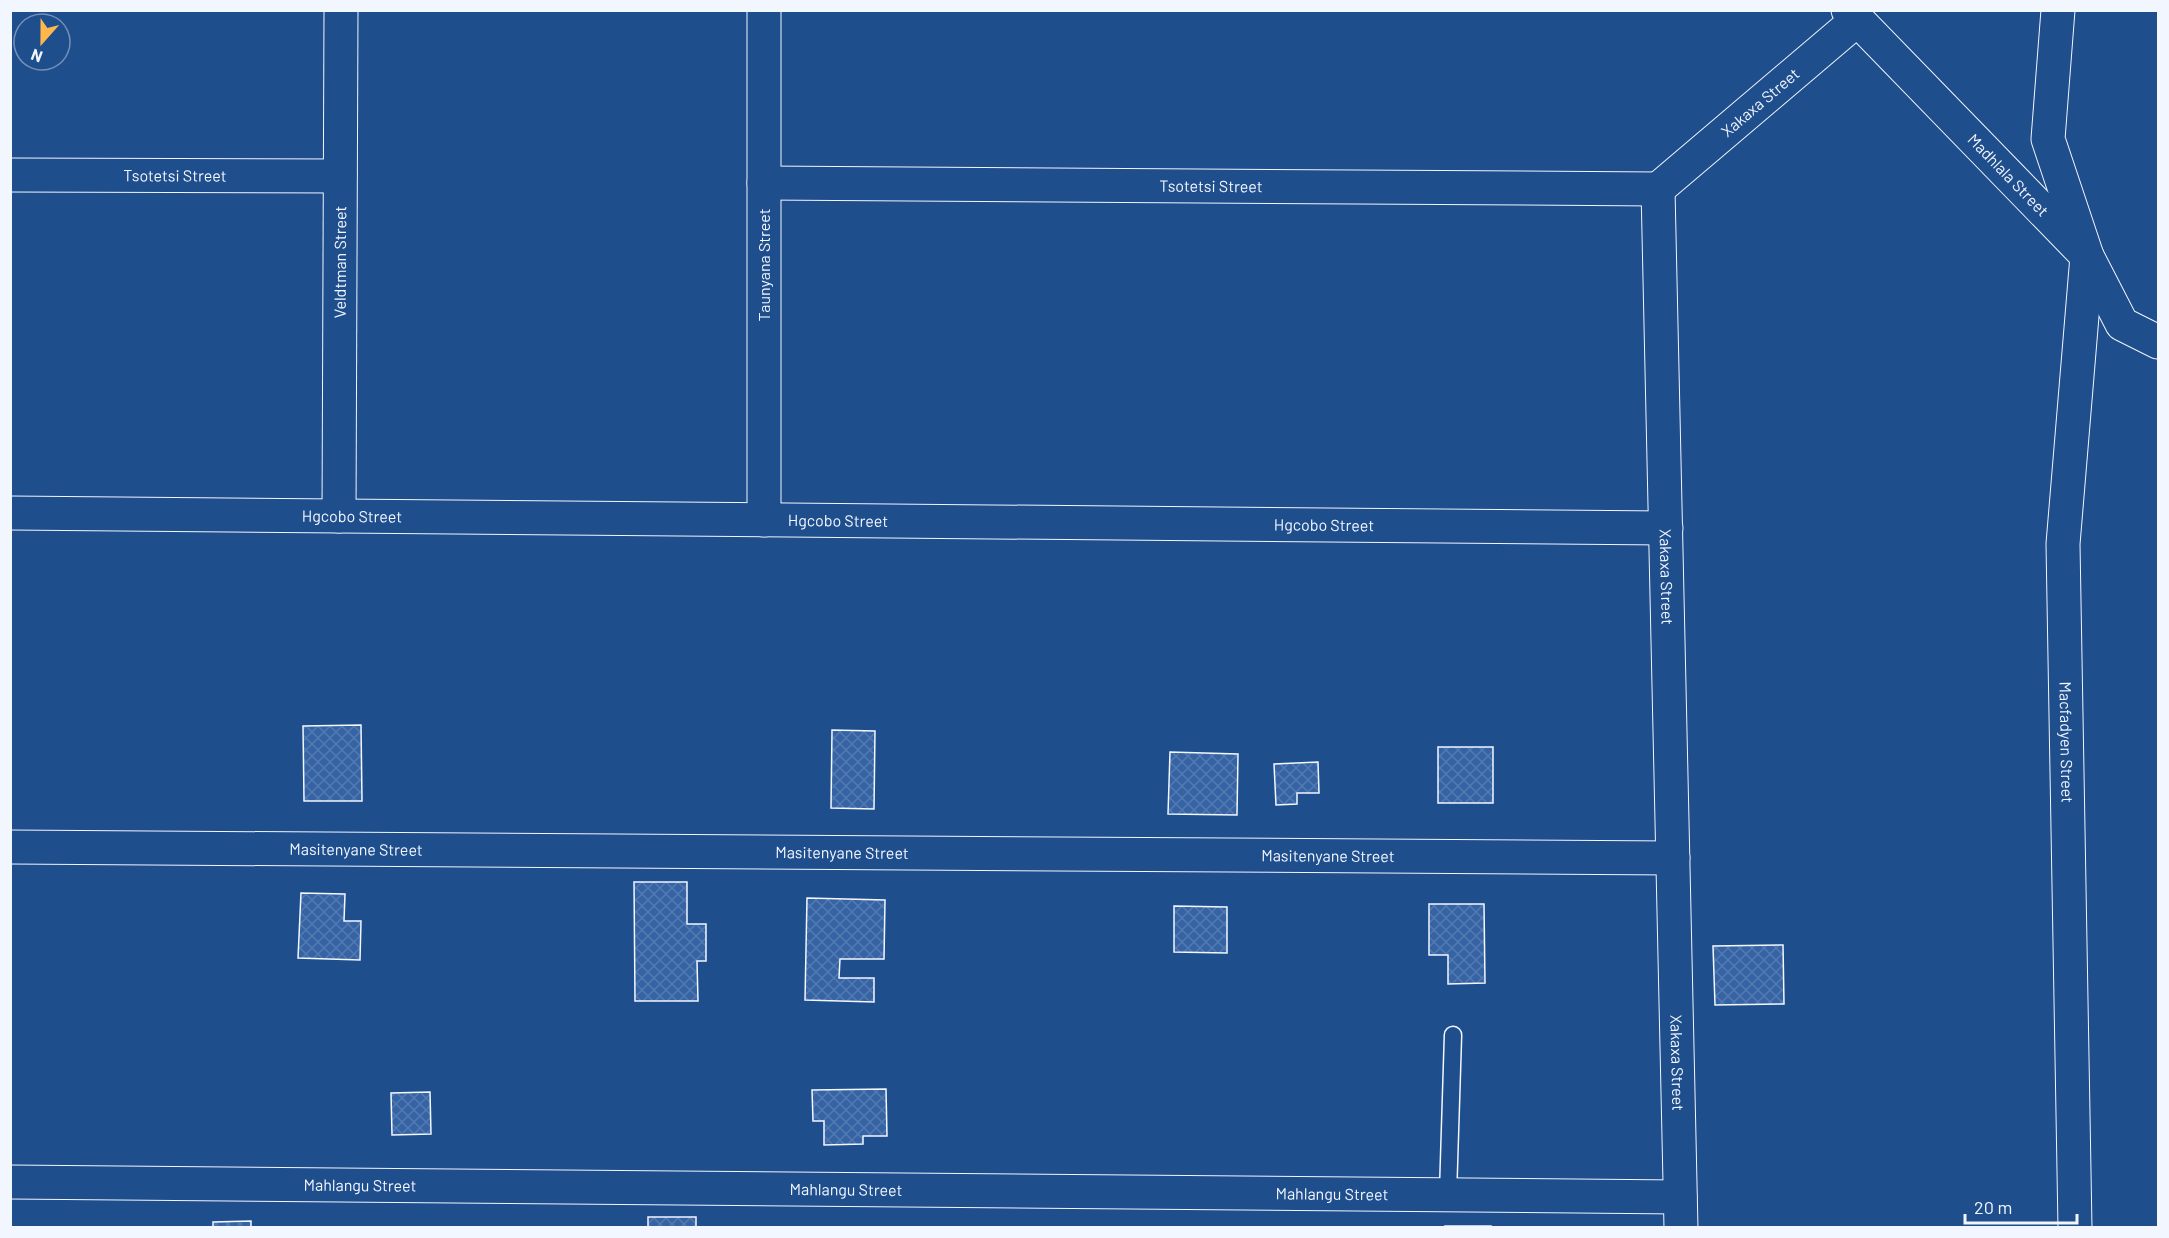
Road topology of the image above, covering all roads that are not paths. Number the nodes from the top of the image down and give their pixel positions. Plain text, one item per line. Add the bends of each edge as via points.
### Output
1 (341, 10) edge
2 (764, 10) edge
3 (2058, 10) edge
4 (1852, 15) edge
5 (10, 175) edge
6 (340, 176) junction
7 (764, 183) junction
8 (1658, 189) junction
9 (2087, 256) junction
10 (2158, 342) edge
11 (10, 513) edge
12 (339, 516) junction
13 (764, 520) junction
14 (1666, 528) junction
15 (10, 847) edge
16 (1673, 858) junction
17 (1453, 1035) dead end
18 (10, 1182) edge
19 (1448, 1194) junction
20 (1681, 1212) edge
21 (2074, 1227) edge

1 - 6 street, Veldtman Street
2 - 7 street, Taunyana Street
3 - 9 street via 2048,139
4 - 8 street, Xakaxa Street
4 - 9 street, Madhlala Street
5 - 6 street, Tsotetsi Street
6 - 12 street, Veldtman Street
7 - 8 street, Tsotetsi Street
7 - 13 street, Taunyana Street
8 - 14 street, Xakaxa Street
9 - 10 street, Madhlala Street via 2122,324
9 - 21 street, Macfadyen Street via 2063,544
11 - 12 street, Hgcobo Street
12 - 13 street, Hgcobo Street
13 - 14 street, Hgcobo Street
14 - 16 street, Xakaxa Street
15 - 16 street, Masitenyane Street
16 - 20 street, Xakaxa Street
17 - 19 lane
18 - 19 street, Mahlangu Street
19 - 20 street, Mahlangu Street

